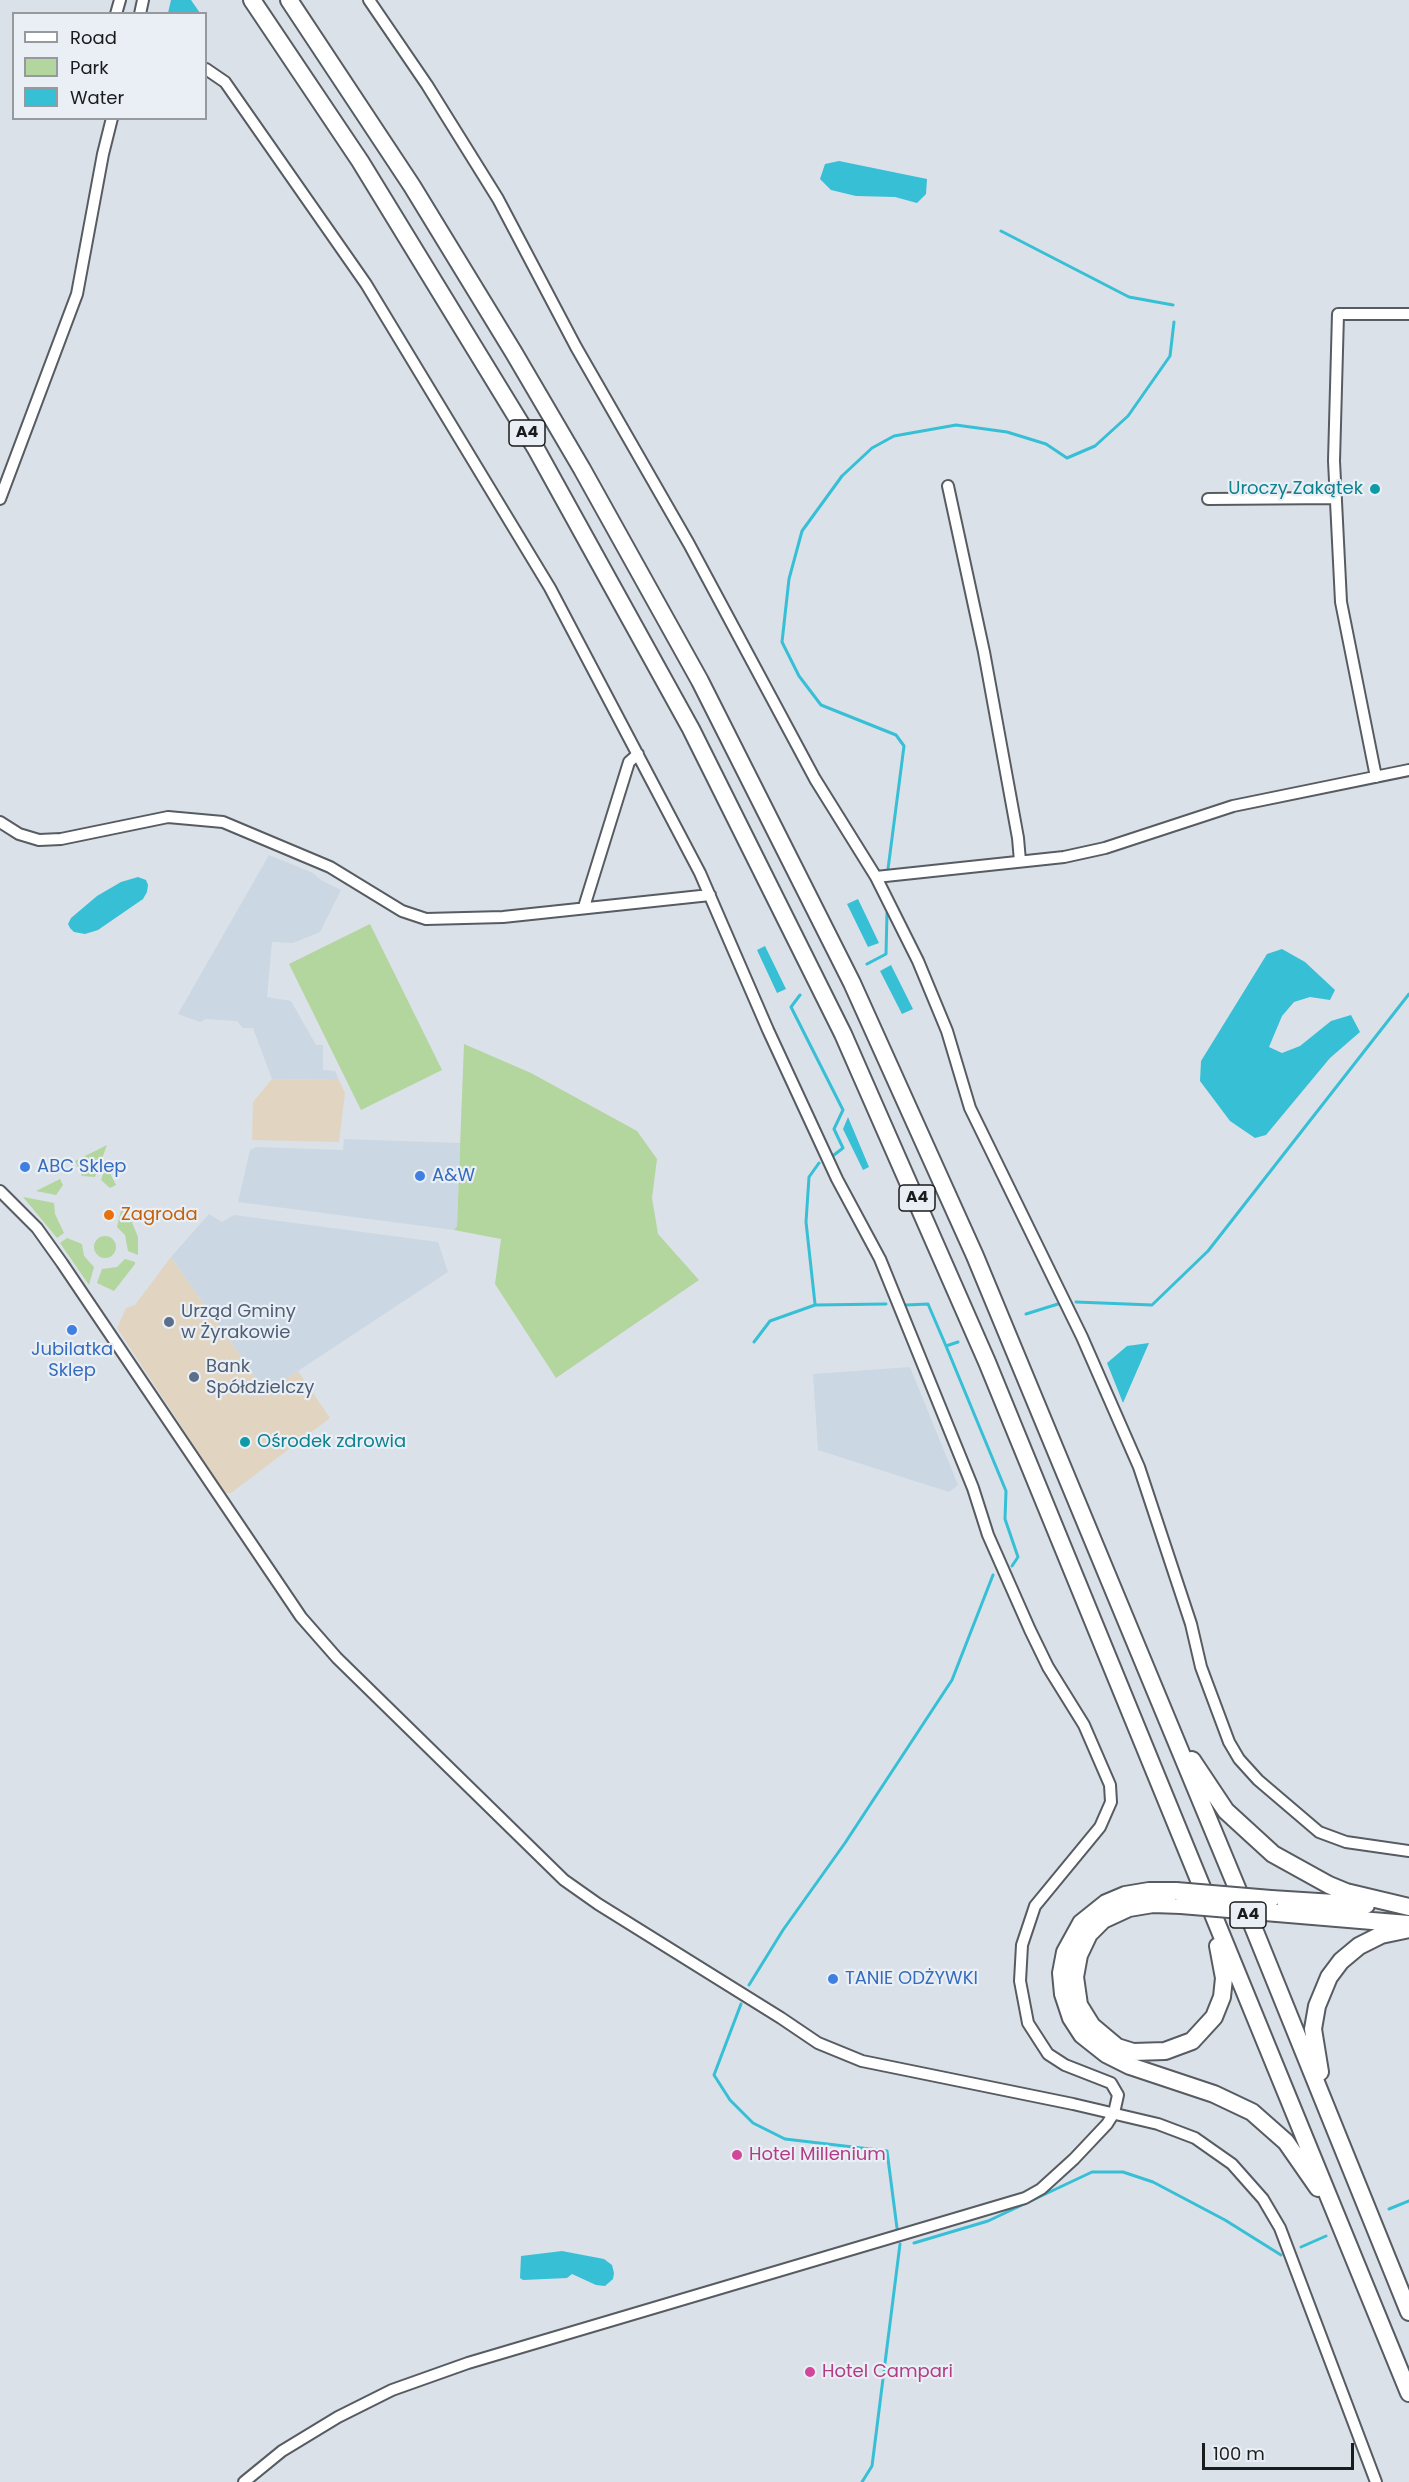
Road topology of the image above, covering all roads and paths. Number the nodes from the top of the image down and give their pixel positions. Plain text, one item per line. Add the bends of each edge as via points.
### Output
1 (252, 0) edge
2 (289, 0) edge
3 (369, 0) edge
4 (207, 70) edge
5 (112, 120) edge
6 (1409, 314) edge
7 (948, 486) dead end
8 (1336, 498) junction
9 (0, 499) edge
10 (1208, 499) dead end
11 (638, 754) junction
12 (1409, 770) edge
13 (1376, 777) junction
14 (0, 822) edge
15 (1020, 861) junction
16 (876, 877) junction
17 (710, 895) junction
18 (584, 908) junction
19 (0, 1191) edge
20 (1161, 1704) junction
21 (1409, 1851) edge
22 (1201, 1883) junction
23 (1178, 1898) junction
24 (1274, 1906) junction
25 (1409, 1907) edge
26 (1409, 1924) edge
27 (1409, 1929) edge
28 (1114, 2113) junction
29 (1333, 2126) junction
30 (1346, 2236) junction
31 (1409, 2312) edge
32 (1409, 2393) edge
33 (244, 2482) edge
34 (1376, 2482) edge

1 - 22 highway, A4 via 360,161 535,447 663,677 772,889 843,1034 943,1258
2 - 20 highway, A4 via 412,186 566,440 700,681 872,1023 975,1256
3 - 16 street via 498,199 815,779
4 - 11 street via 225,82 366,284 550,588
5 - 9 street via 77,294
6 - 8 street via 1338,314
7 - 15 street via 984,652
8 - 10 street
8 - 13 street via 1341,602
11 - 17 street
11 - 18 street via 629,762
12 - 13 street
13 - 15 street via 1233,806 1105,848
14 - 18 street via 39,840 168,817 223,822 330,867 402,911 426,919 503,917
15 - 16 street
16 - 21 street via 918,961 947,1032 970,1108 1082,1337 1139,1467 1228,1742 1258,1780 1318,1832 1346,1842
17 - 18 street
17 - 28 street via 837,1179 880,1259 973,1488 988,1535 1030,1630 1084,1725 1110,1785 1111,1802 1100,1827 1035,1906 1022,1945 1020,1981 1028,2023 1040,2045 1057,2061 1111,2083 1118,2095
19 - 28 street via 37,1228 62,1263 301,1617 344,1665 564,1880 818,2043 862,2061
20 - 25 highway via 1213,1793 1256,1839 1290,1865 1329,1885
20 - 29 highway, A4
22 - 23 highway via 1222,1962 1224,1988 1219,2007 1200,2034 1184,2045 1153,2053 1125,2050 1100,2034 1079,2006 1074,1977 1079,1955 1089,1934 1112,1915
22 - 30 highway, A4
23 - 24 highway, bridge
23 - 30 highway via 1149,1891 1125,1894 1106,1903 1082,1923 1065,1952 1061,1973 1071,2018 1082,2035 1106,2055 1221,2097 1263,2120 1301,2160
24 - 25 highway
24 - 26 highway
27 - 29 highway via 1381,1935 1359,1946 1335,1968 1320,1996 1314,2016 1314,2042
28 - 33 street via 1074,2159 1025,2198 468,2363 392,2390 282,2451
28 - 34 street via 1171,2128 1207,2145 1237,2169 1274,2214
29 - 31 highway, A4
30 - 32 highway, A4

